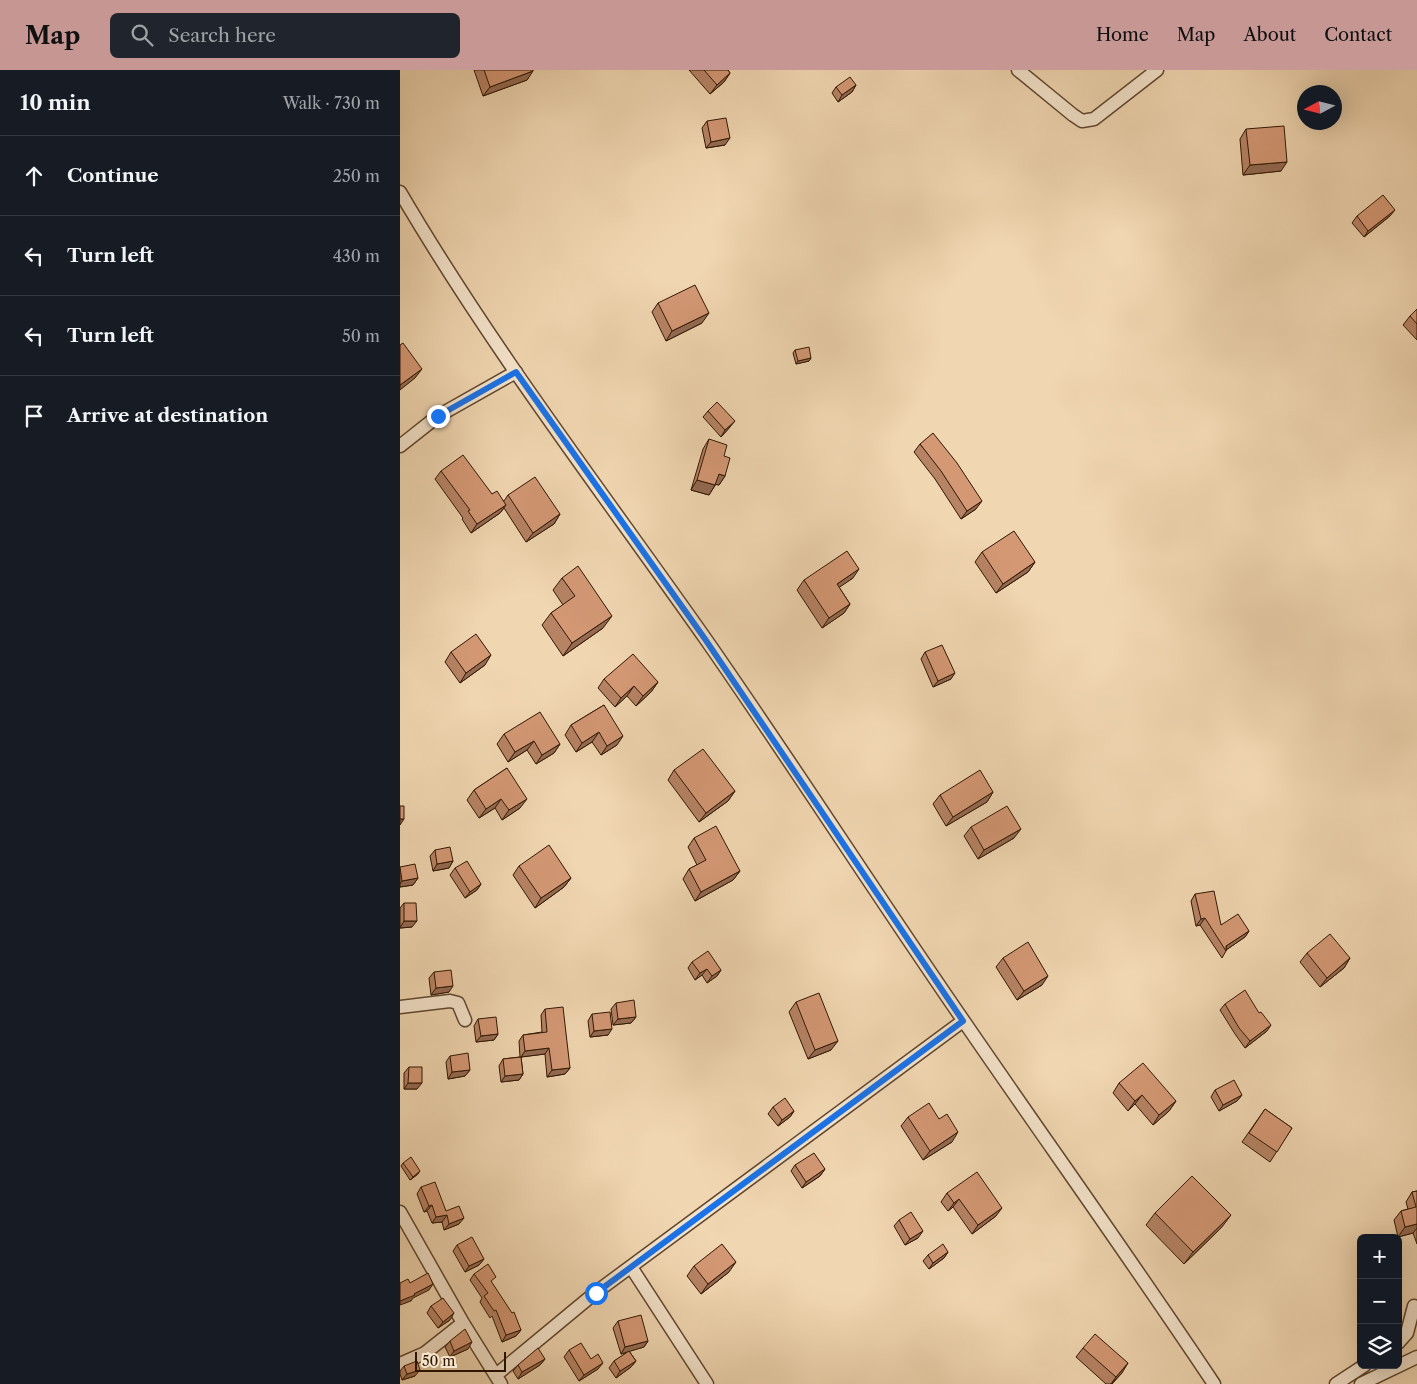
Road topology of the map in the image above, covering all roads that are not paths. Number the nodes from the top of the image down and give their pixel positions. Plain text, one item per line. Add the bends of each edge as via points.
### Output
1 (1018, 70) edge
2 (1157, 70) edge
3 (400, 192) edge
4 (516, 372) junction
5 (400, 446) edge
6 (400, 1007) edge
7 (465, 1020) dead end
8 (963, 1021) junction
9 (400, 1212) edge
10 (631, 1267) junction
11 (1414, 1306) dead end
12 (463, 1323) junction
13 (1402, 1339) edge
14 (1417, 1357) edge
15 (400, 1364) edge
16 (1360, 1369) edge
17 (499, 1379) edge
18 (707, 1384) edge
19 (1214, 1384) edge
20 (1336, 1384) edge
21 (1361, 1384) edge

1 - 2 street via 1082,121 1094,120
3 - 4 street
4 - 5 street via 438,416
4 - 8 street via 705,639
6 - 7 street via 450,1001 458,1003
8 - 10 street
8 - 19 street
9 - 12 street
10 - 17 street via 596,1293
10 - 18 street
11 - 13 street via 1407,1333
12 - 15 street via 425,1353
12 - 17 street
14 - 21 street
16 - 20 street

